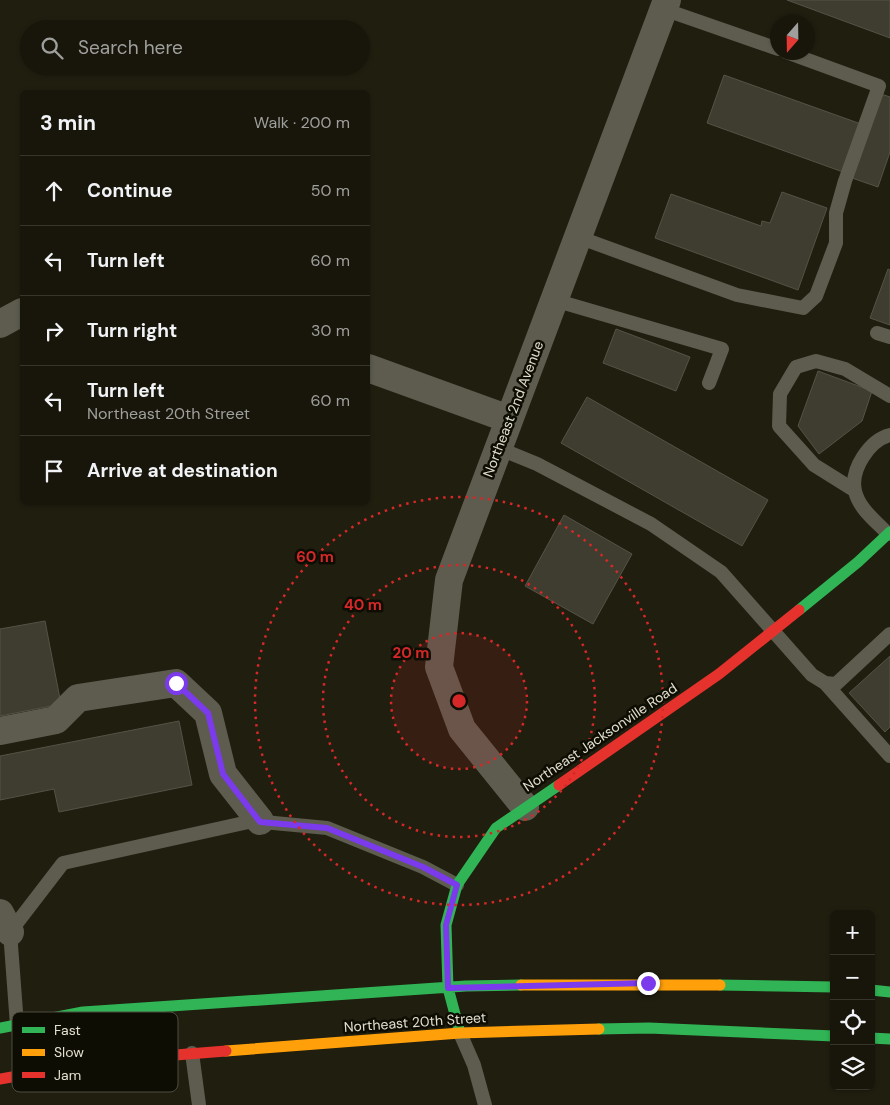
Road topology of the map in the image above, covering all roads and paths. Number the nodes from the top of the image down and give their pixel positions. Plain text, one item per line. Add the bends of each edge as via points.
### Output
1 (665, 4) edge
2 (770, 46) edge
3 (808, 60) edge
4 (578, 237) junction
5 (554, 300) junction
6 (20, 313) edge
7 (0, 324) edge
8 (370, 369) edge
9 (709, 382) dead end
10 (890, 396) edge
11 (509, 419) junction
12 (890, 435) edge
13 (498, 448) junction
14 (854, 490) junction
15 (889, 533) edge
16 (772, 631) junction
17 (890, 634) edge
18 (825, 683) junction
19 (0, 732) edge
20 (890, 756) edge
21 (524, 807) junction
22 (260, 822) junction
23 (457, 885) junction
24 (5, 923) edge
25 (830, 987) edge
26 (448, 988) junction
27 (875, 990) edge
28 (890, 992) edge
29 (16, 1012) edge
30 (83, 1012) edge
31 (460, 1033) junction
32 (830, 1036) edge
33 (875, 1038) edge
34 (890, 1039) edge
35 (192, 1053) junction
36 (178, 1054) edge
37 (199, 1105) edge
38 (485, 1105) edge

1 - 2 lane
1 - 4 street, Northeast 2nd Avenue
3 - 4 lane via 880,86 836,213 836,243 816,296 803,308 737,295
4 - 5 street, Northeast 2nd Avenue
5 - 9 lane via 722,350
5 - 11 street, Northeast 2nd Avenue
6 - 7 street
8 - 11 street
10 - 14 lane via 845,369 816,361 796,367 780,394 779,426 814,465
11 - 13 street, Northeast 2nd Avenue
12 - 14 lane via 882,437 865,453 856,474
13 - 16 lane via 537,464 650,524 721,572
13 - 21 street, Northeast 2nd Avenue via 449,580 439,668 462,729
14 - 15 lane via 864,509
15 - 16 main road, Northeast Jacksonville Road
16 - 18 lane via 812,675
16 - 21 main road, Northeast Jacksonville Road via 719,674
17 - 18 lane via 836,684
18 - 20 lane
19 - 22 street via 56,720 78,698 176,683 208,713 223,774
21 - 23 main road, Northeast Jacksonville Road via 496,828
22 - 23 lane via 327,828 423,867
22 - 24 lane via 63,863
23 - 26 main road, Northeast Jacksonville Road via 446,925
24 - 29 lane
25 - 26 main road via 648,983
26 - 30 main road
26 - 31 main road, Northeast Jacksonville Road
27 - 28 main road
31 - 32 main road, Northeast 20th Street via 649,1028
31 - 35 main road, Northeast 20th Street
31 - 38 lane via 474,1065
33 - 34 main road
35 - 36 main road, Northeast 20th Street
35 - 37 lane

